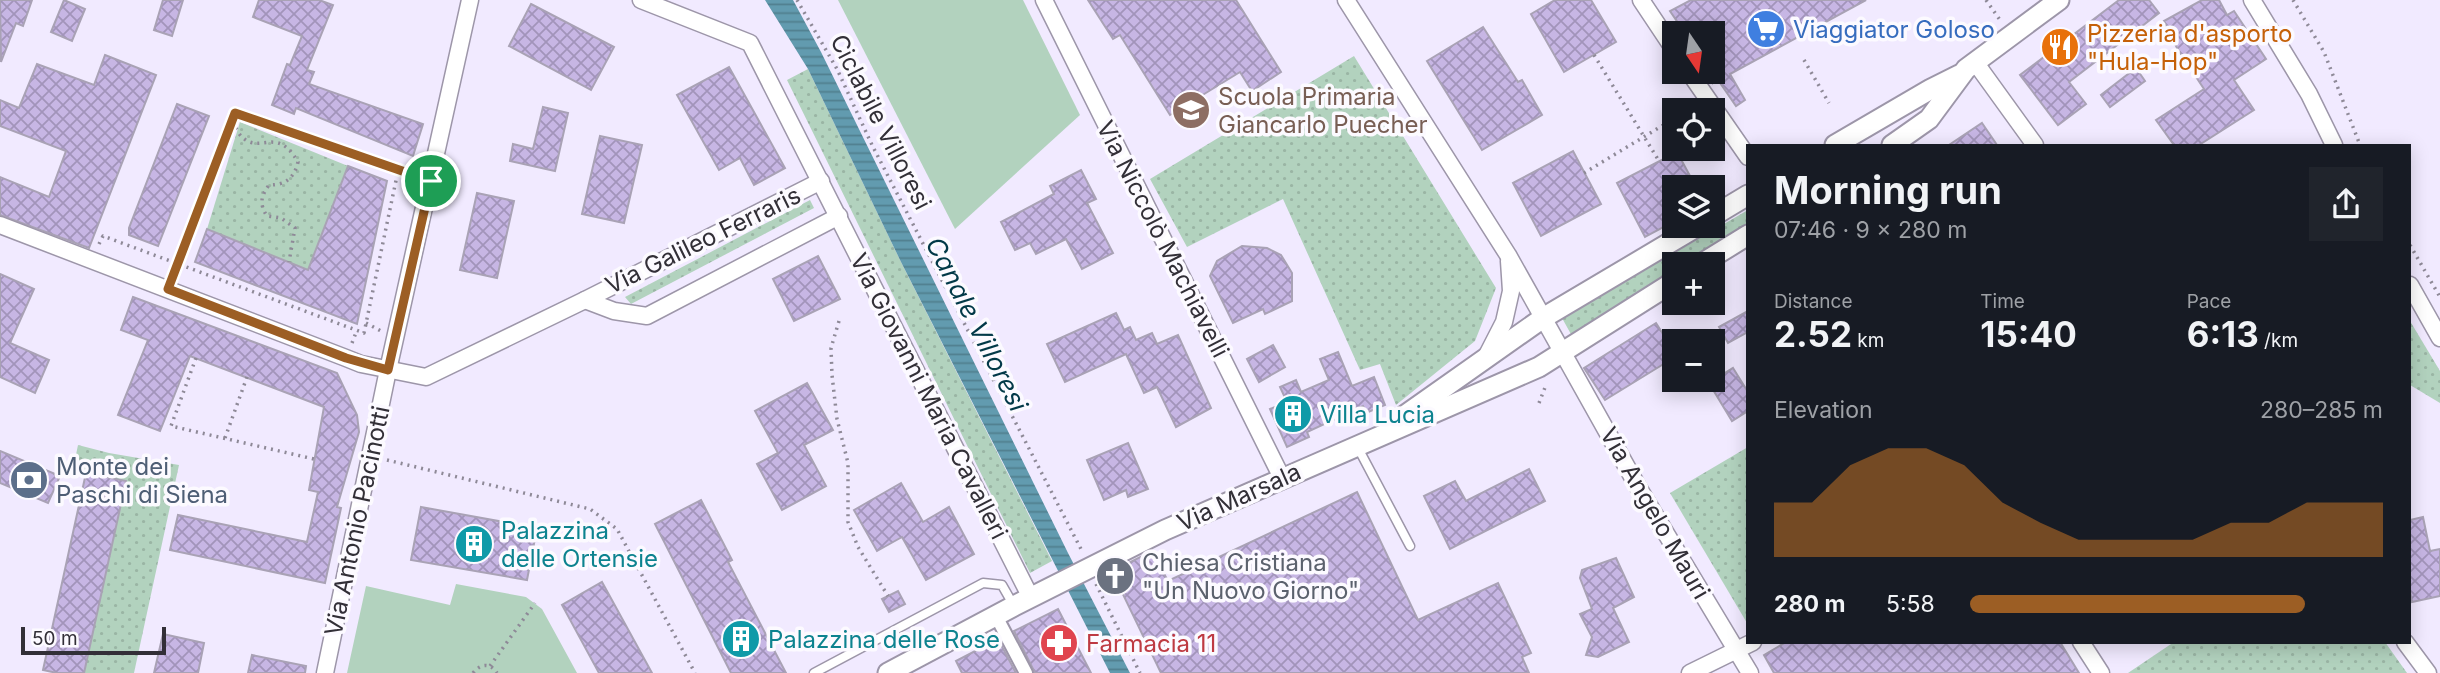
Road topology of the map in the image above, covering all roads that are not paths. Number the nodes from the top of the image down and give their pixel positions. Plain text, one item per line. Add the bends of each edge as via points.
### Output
1 (470, 0) edge
2 (641, 0) edge
3 (1044, 0) edge
4 (1346, 0) edge
5 (1641, 0) edge
6 (2059, 0) edge
7 (2252, 0) edge
8 (1662, 32) edge
9 (1976, 62) junction
10 (1960, 75) junction
11 (1697, 84) edge
12 (1837, 144) edge
13 (1893, 144) edge
14 (2034, 144) edge
15 (2334, 144) edge
16 (1746, 154) edge
17 (825, 188) junction
18 (1746, 196) edge
19 (1725, 209) edge
20 (839, 216) junction
21 (0, 225) edge
22 (1746, 236) edge
23 (1678, 238) edge
24 (1720, 252) edge
25 (1508, 255) junction
26 (2411, 287) edge
27 (1662, 289) edge
28 (585, 300) junction
29 (1543, 318) junction
30 (2440, 338) edge
31 (1562, 352) junction
32 (1484, 361) junction
33 (388, 370) junction
34 (1362, 443) junction
35 (1282, 478) junction
36 (1410, 546) dead end
37 (1022, 602) junction
38 (996, 615) junction
39 (1749, 644) edge
40 (2082, 644) edge
41 (2406, 644) edge
42 (1737, 651) junction
43 (325, 673) edge
44 (814, 673) edge
45 (888, 673) edge
46 (1026, 673) edge
47 (1690, 673) edge
48 (1750, 673) edge
49 (2101, 673) edge
50 (2428, 673) edge

1 - 33 street, Via Antonio Pacinotti
2 - 17 street, Via Giovanni Maria Cavalleri via 750,43
3 - 35 street, Via Niccolò Machiavelli
4 - 25 street, Via Angelo Mauri
5 - 8 street
6 - 9 street
7 - 15 street
9 - 10 street
9 - 14 street
10 - 12 street
10 - 13 street via 1929,119
11 - 16 street
17 - 20 street, Via Giovanni Maria Cavalleri
17 - 28 street, Via Galileo Ferraris
18 - 19 street
20 - 28 street, Via Galileo Ferraris via 647,316
20 - 37 street, Via Giovanni Maria Cavalleri
21 - 33 street, Via Galileo Ferraris
22 - 24 street
23 - 29 street, Via Marsala
25 - 29 street, Via Angelo Mauri
25 - 32 street via 1511,291 1504,322
26 - 30 street
27 - 31 street, Via Marsala
28 - 33 street, Via Galileo Ferraris via 425,377
29 - 31 street, Via Angelo Mauri
29 - 32 street, Via Marsala
31 - 34 street, Via Marsala via 1539,367
31 - 42 street, Via Angelo Mauri
32 - 34 street, Via Marsala
33 - 43 street, Via Antonio Pacinotti
34 - 35 street, Via Marsala
34 - 36 lane
35 - 37 street, Via Marsala
37 - 38 street, Via Marsala
37 - 44 lane via 1002,585 983,583
38 - 45 street, Via Marsala
38 - 46 street
39 - 42 street
40 - 49 street
41 - 50 street
42 - 47 street
42 - 48 street, Via Angelo Mauri

